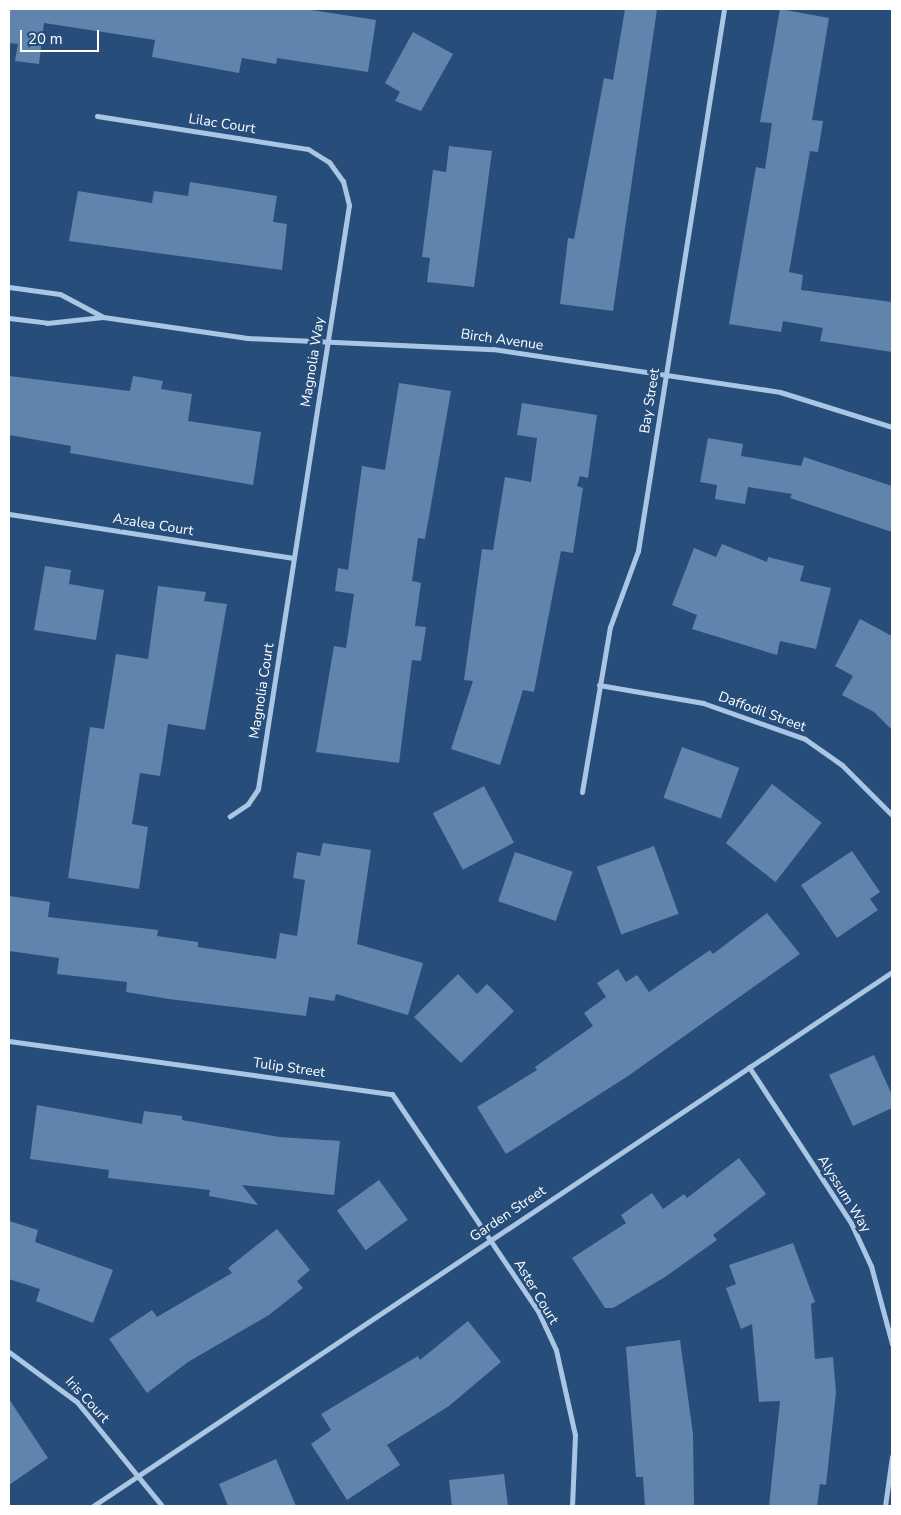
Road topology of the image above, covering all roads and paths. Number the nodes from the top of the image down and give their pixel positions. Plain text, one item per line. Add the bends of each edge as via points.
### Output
1 (724, 9) edge
2 (96, 116) dead end
3 (336, 171) joint
4 (9, 286) edge
5 (103, 317) junction
6 (9, 318) edge
7 (328, 340) junction
8 (665, 376) junction
9 (892, 427) edge
10 (9, 514) edge
11 (294, 558) junction
12 (598, 685) junction
13 (582, 792) dead end
14 (892, 814) edge
15 (230, 816) dead end
16 (892, 972) edge
17 (9, 1041) edge
18 (749, 1067) junction
19 (490, 1239) junction
20 (892, 1344) edge
21 (9, 1352) edge
22 (892, 1456) edge
23 (138, 1476) junction
24 (93, 1506) edge
25 (162, 1506) edge
26 (572, 1506) edge
27 (885, 1506) edge

1 - 8 street, Bay Street
2 - 3 street, Lilac Court via 308,149
3 - 7 street, Magnolia Way via 349,205
4 - 5 street, Birch Avenue via 60,294
5 - 6 street, Birch Avenue via 47,324
5 - 7 street, Birch Avenue via 247,338
7 - 8 street, Birch Avenue via 443,344
7 - 11 street, Magnolia Way
8 - 9 street, Birch Avenue via 780,392
8 - 12 street, Bay Street via 638,551 610,627
10 - 11 street, Azalea Court
11 - 15 street, Magnolia Court via 258,789 248,804
12 - 13 street, Bay Street
12 - 14 street, Daffodil Street via 702,702 805,740 842,765
16 - 18 street, Garden Street
17 - 19 street, Tulip Street via 392,1094
18 - 19 street, Garden Street
18 - 20 street, Alyssum Way via 851,1223 872,1266
19 - 23 street, Garden Street
19 - 26 street, Aster Court via 538,1311 569,1391 576,1435
21 - 23 street, Iris Court via 77,1402
22 - 27 street
23 - 24 street, Garden Street
23 - 25 street, Iris Court

